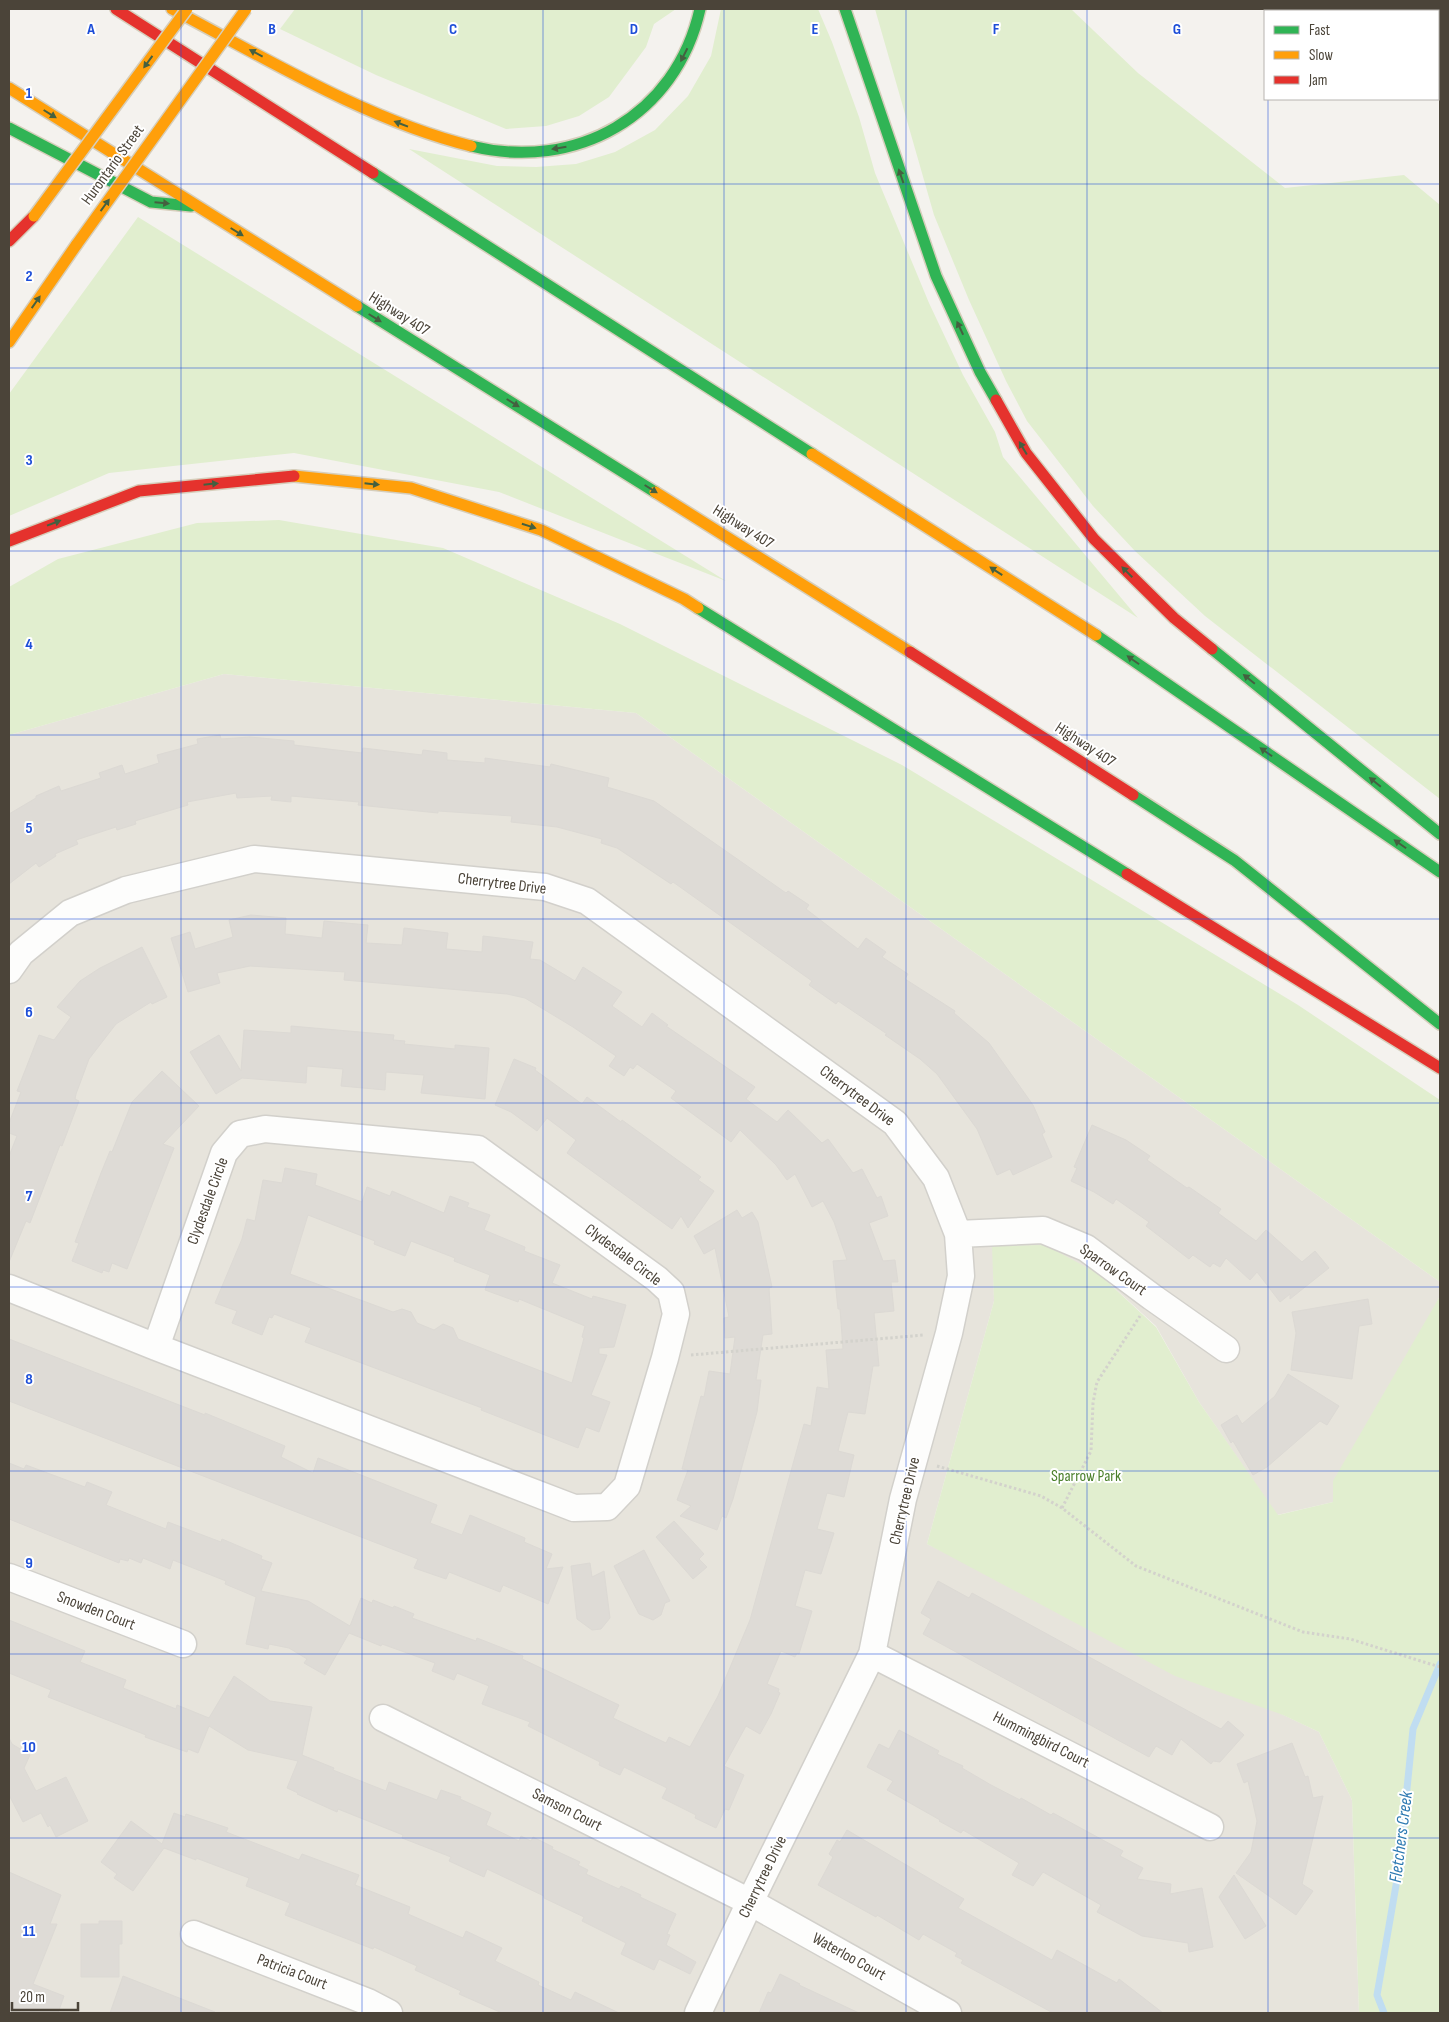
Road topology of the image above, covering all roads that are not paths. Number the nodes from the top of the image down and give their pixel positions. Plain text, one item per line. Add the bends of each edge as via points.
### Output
1 (116, 9) edge
2 (172, 9) edge
3 (187, 9) edge
4 (246, 9) edge
5 (700, 9) edge
6 (845, 9) edge
7 (9, 88) edge
8 (9, 128) edge
9 (196, 206) junction
10 (34, 216) junction
11 (9, 241) edge
12 (9, 254) edge
13 (9, 342) edge
14 (9, 541) edge
15 (1440, 834) edge
16 (1440, 872) edge
17 (9, 970) edge
18 (1440, 1024) edge
19 (1440, 1068) edge
20 (958, 1234) junction
21 (9, 1288) edge
22 (156, 1347) junction
23 (1226, 1348) dead end
24 (9, 1577) edge
25 (183, 1644) dead end
26 (872, 1654) junction
27 (383, 1718) dead end
28 (1210, 1827) dead end
29 (750, 1902) junction
30 (194, 1934) dead end
31 (390, 2013) edge
32 (698, 2013) edge
33 (948, 2013) edge

16 -> 1 main road via 1118,649
5 -> 2 main road via 685,55 667,84 641,112 610,132 578,145 535,152 490,151 450,142 397,123
3 -> 10 main road, Hurontario Street, bridge
13 -> 4 main road, Hurontario Street, bridge
15 -> 6 main road via 1174,618 1094,539 1026,453 980,372 936,276
7 -> 9 main road, Highway 407
8 -> 9 main road via 151,202
9 -> 18 main road, Highway 407 via 838,606 1234,860
10 - 11 main road
10 - 12 main road, Hurontario Street
14 -> 19 main road via 138,491 292,476 411,488 541,530 684,599
17 - 20 street, Cherrytree Drive via 21,952 70,913 126,890 254,859 544,886 587,901 895,1122 936,1178
20 - 23 street, Sparrow Court via 1042,1230 1086,1248
20 - 26 street, Cherrytree Drive via 961,1276 949,1333 904,1498
21 - 22 street, Clydesdale Circle
22 - 22 street, Clydesdale Circle via 574,1508 606,1506 627,1486 676,1314 670,1292 657,1279 478,1149 265,1129 240,1134 224,1153
24 - 25 street, Snowden Court
26 - 28 street, Hummingbird Court
26 - 29 street, Cherrytree Drive
27 - 29 street, Samson Court
29 - 32 street, Cherrytree Drive
29 - 33 street, Waterloo Court
30 - 31 street, Patricia Court

